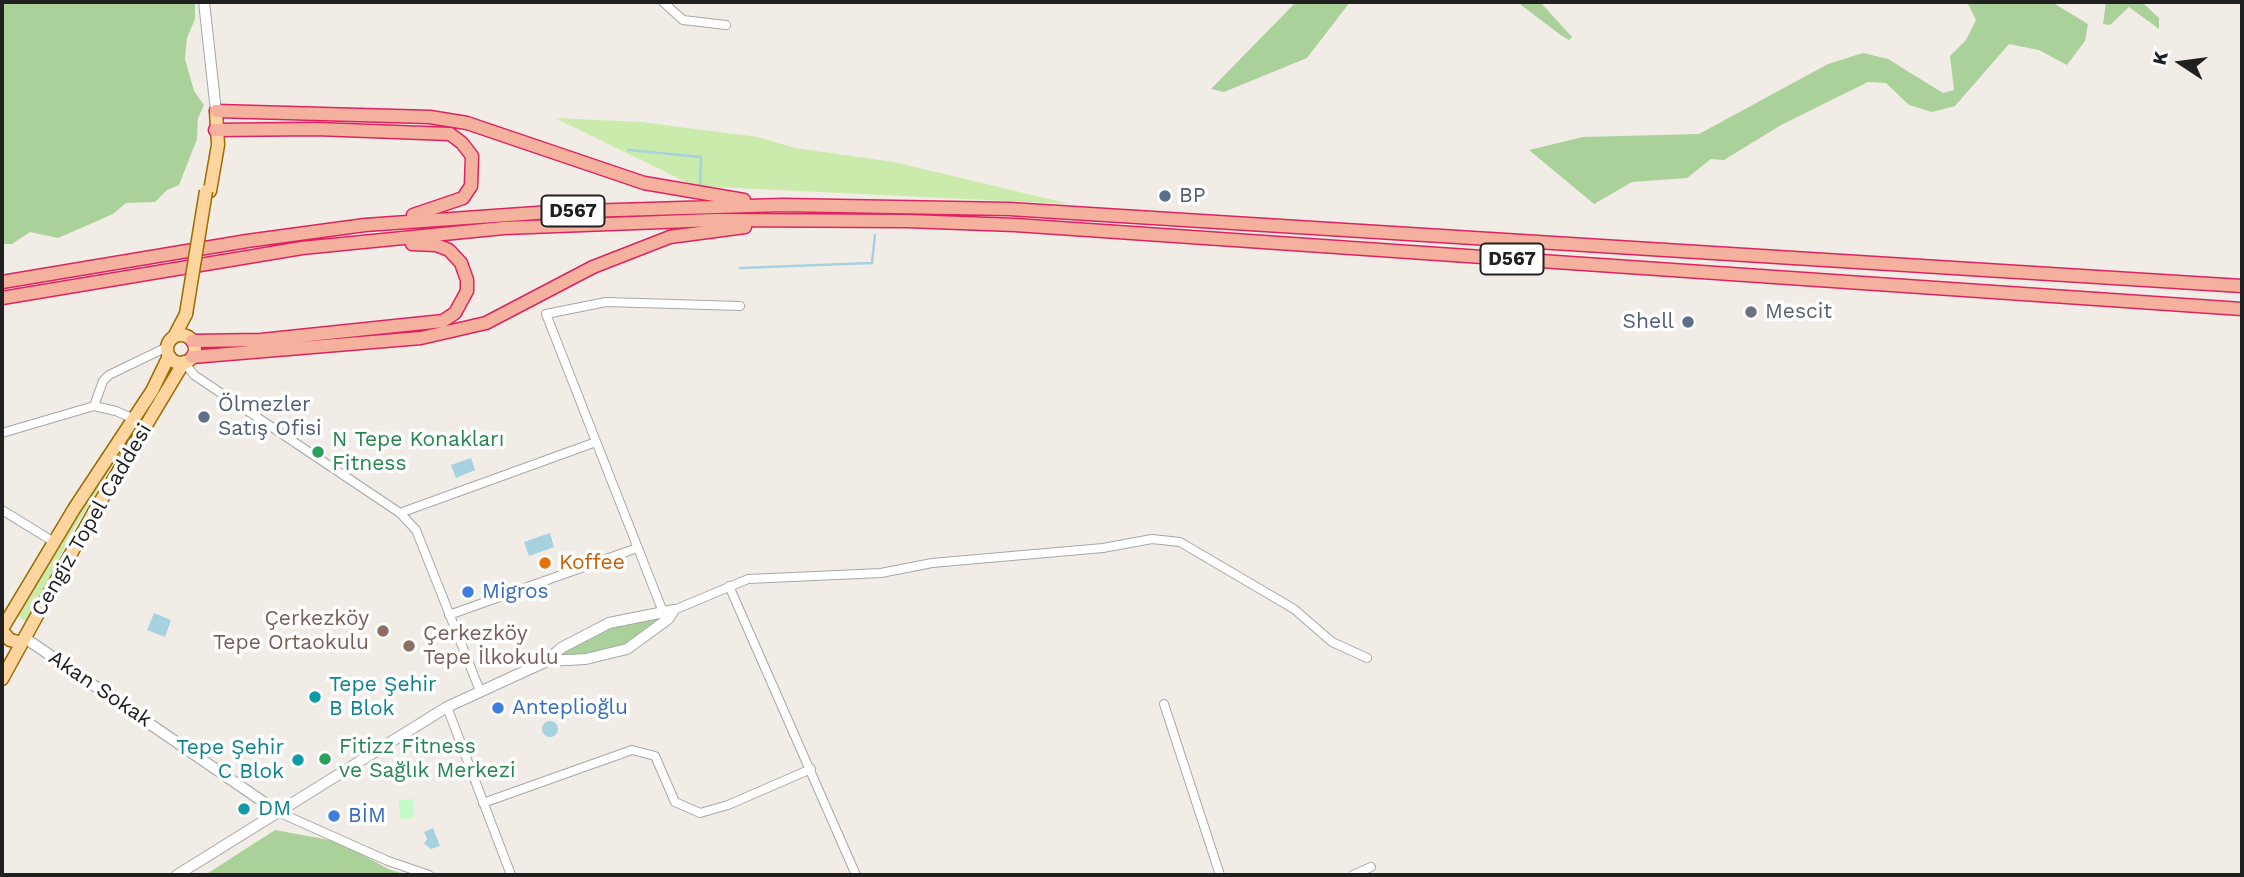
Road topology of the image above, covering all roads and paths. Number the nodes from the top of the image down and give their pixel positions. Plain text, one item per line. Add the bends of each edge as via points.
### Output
1 (204, 2) edge
2 (663, 2) edge
3 (726, 25) dead end
4 (216, 111) junction
5 (215, 130) junction
6 (782, 205) junction
7 (780, 222) junction
8 (365, 225) junction
9 (366, 242) junction
10 (2, 282) edge
11 (2242, 286) edge
12 (2, 298) edge
13 (740, 306) dead end
14 (2242, 309) edge
15 (189, 314) junction
16 (191, 340) junction
17 (170, 347) junction
18 (188, 360) junction
19 (94, 406) junction
20 (134, 419) junction
21 (2, 433) edge
22 (596, 442) junction
23 (2, 510) edge
24 (400, 513) junction
25 (54, 542) junction
26 (637, 548) junction
27 (729, 586) junction
28 (674, 610) junction
29 (663, 612) junction
30 (449, 615) junction
31 (3, 627) edge
32 (25, 638) junction
33 (1367, 658) dead end
34 (547, 661) junction
35 (2, 679) edge
36 (480, 691) junction
37 (1164, 704) dead end
38 (447, 707) junction
39 (811, 769) junction
40 (484, 803) junction
41 (278, 812) junction
42 (1371, 867) dead end
43 (177, 875) edge
44 (429, 875) edge
45 (511, 875) edge
46 (856, 875) edge
47 (1220, 875) edge
48 (1353, 875) edge

1 - 4 street
2 - 3 street via 683,20
4 - 5 main road
4 - 6 highway via 430,117 644,183
5 - 8 highway via 434,132 450,134 472,156 471,186 463,198
5 - 15 main road, bridge
6 - 8 highway, D567 via 551,212
6 - 11 highway, D567 via 1009,209
7 - 9 highway, D567 via 503,228
7 - 14 highway, D567 via 1015,225
7 - 18 highway via 670,237 593,267 486,323 421,338
8 - 10 highway, D567
9 - 12 highway, D567 via 302,248
9 - 16 highway via 436,245 449,250 461,263 467,280 462,303 443,321 429,324 261,340
13 - 22 street via 606,302 546,314
15 - 16 main road
15 - 17 main road
16 - 17 main road via 184,336
16 - 18 main road via 194,350
17 - 18 main road
17 - 19 street via 109,375
17 - 20 main road via 158,381
18 - 24 street via 194,375
18 - 32 main road, Cengiz Topel Caddesi via 94,513
19 - 20 street
19 - 21 street
20 - 25 main road
22 - 24 street
22 - 26 street
23 - 25 street
24 - 30 street via 416,530
25 - 31 main road
26 - 29 street
26 - 30 street
27 - 28 street
27 - 33 street via 748,579 881,573 932,563 1103,548 1152,539 1180,542 1294,609 1332,642
27 - 39 street
28 - 29 street
28 - 34 street via 627,649 586,659
29 - 34 street via 610,623 561,648
30 - 36 street
31 - 32 main road via 10,640
31 - 32 main road via 20,623
32 - 35 main road, Cengiz Topel Caddesi
32 - 41 street, Akan Sokak
34 - 36 street
36 - 38 street
37 - 47 street
38 - 40 street
38 - 41 street
39 - 40 street via 700,813 675,802 655,756 632,750
39 - 46 street
40 - 45 street
41 - 43 street
41 - 44 street
42 - 48 street

